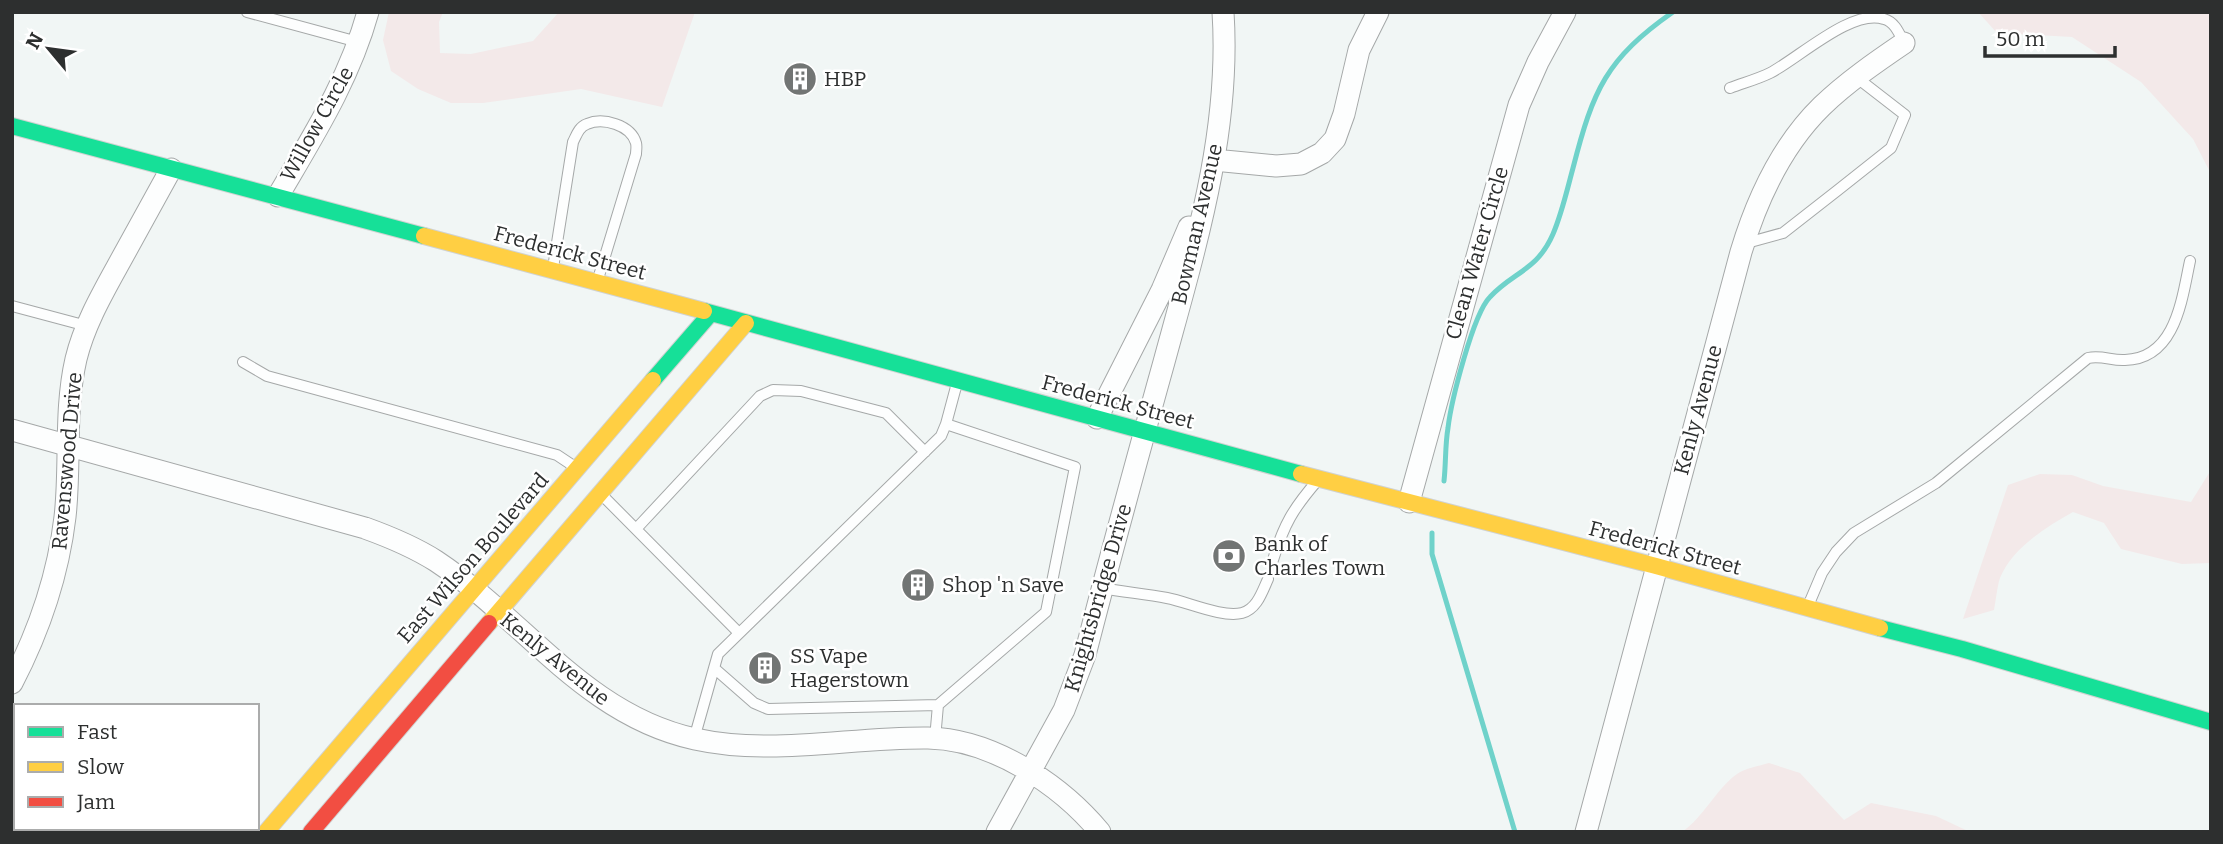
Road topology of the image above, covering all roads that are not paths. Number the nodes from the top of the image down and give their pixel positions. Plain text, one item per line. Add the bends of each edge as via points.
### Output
1 (247, 12) edge
2 (368, 12) edge
3 (1223, 12) edge
4 (1378, 12) edge
5 (1565, 12) edge
6 (358, 42) junction
7 (1904, 43) joint
8 (1856, 77) junction
9 (1730, 88) dead end
10 (12, 126) edge
11 (1213, 167) junction
12 (171, 169) junction
13 (278, 196) junction
14 (1744, 244) junction
15 (2190, 261) dead end
16 (553, 270) junction
17 (597, 282) junction
18 (12, 306) edge
19 (711, 313) junction
20 (746, 323) junction
21 (87, 326) junction
22 (243, 362) dead end
23 (958, 380) junction
24 (645, 390) junction
25 (1097, 418) junction
26 (946, 424) junction
27 (12, 430) edge
28 (1144, 432) junction
29 (67, 444) junction
30 (925, 452) junction
31 (578, 468) junction
32 (1319, 479) junction
33 (601, 494) junction
34 (1409, 502) junction
35 (636, 529) junction
36 (1273, 560) dead end
37 (1656, 566) junction
38 (1268, 579) dead end
39 (1102, 588) junction
40 (473, 590) junction
41 (1807, 609) junction
42 (499, 613) junction
43 (739, 633) junction
44 (714, 668) junction
45 (12, 683) edge
46 (938, 705) junction
47 (2211, 722) edge
48 (694, 739) junction
49 (935, 739) junction
50 (1031, 771) junction
51 (266, 832) edge
52 (311, 832) edge
53 (997, 832) edge
54 (1100, 832) edge
55 (1586, 832) edge

1 - 6 lane
2 - 6 street, Willow Circle
3 - 11 street, Bowman Avenue via 1223,103
4 - 11 street via 1359,50 1335,139 1322,153 1301,164
5 - 34 street, Clean Water Circle via 1519,105
6 - 13 street, Willow Circle via 334,100
7 - 8 street, Kenly Avenue
7 - 9 lane via 1893,24 1865,17 1846,24 1769,74
8 - 14 street, Kenly Avenue via 1821,107 1776,167 1756,205
8 - 14 lane via 1905,115 1891,148 1783,233
10 - 12 main road, Frederick Street
11 - 25 street via 1162,290
11 - 28 street, Bowman Avenue
12 - 13 main road, Frederick Street
12 - 21 street, Ravenswood Drive
13 - 16 main road, Frederick Street
14 - 37 street, Kenly Avenue
15 - 41 lane via 2178,317 2158,347 2143,357 2124,360 2100,355 2088,358 1936,483 1854,533 1822,573
16 - 17 main road, Frederick Street
16 - 17 lane via 573,142 588,123 614,124 628,130 636,143 636,155
17 - 19 main road, Frederick Street
18 - 21 lane
19 - 20 main road, Frederick Street
19 - 24 main road, East Wilson Boulevard
20 - 23 main road, Frederick Street
20 - 33 main road
21 - 29 street, Ravenswood Drive via 70,391
22 - 31 lane via 267,376 557,455
23 - 25 main road, Frederick Street
23 - 26 lane
24 - 31 main road, East Wilson Boulevard
24 - 33 main road via 649,402 641,419 593,475 593,485
25 - 28 main road, Frederick Street
26 - 30 lane
26 - 46 lane via 1075,467 1046,612
27 - 29 street, Kenly Avenue
28 - 32 main road, Frederick Street
28 - 39 street, Knightsbridge Drive
29 - 40 street, Kenly Avenue via 365,528 405,543
29 - 45 street, Ravenswood Drive via 65,516 57,564 30,649
30 - 35 lane via 886,413 801,391 773,390 760,396
30 - 43 lane
31 - 40 main road, East Wilson Boulevard
32 - 34 main road, Frederick Street
32 - 36 lane via 1293,510
33 - 35 lane
33 - 42 main road
34 - 37 main road, Frederick Street
35 - 43 lane
37 - 41 main road, Frederick Street
37 - 55 street, Kenly Avenue
38 - 39 lane via 1252,608 1241,613
39 - 50 street, Knightsbridge Drive via 1074,688
40 - 42 street, Kenly Avenue
40 - 51 main road, East Wilson Boulevard
41 - 47 main road, Frederick Street
42 - 48 street, Kenly Avenue via 603,700 659,729
42 - 52 main road
43 - 44 lane via 718,654
44 - 46 lane via 754,703 768,709
44 - 48 lane
46 - 49 lane
48 - 49 street, Kenly Avenue via 758,747
49 - 50 street, Kenly Avenue via 960,743
50 - 53 street, Knightsbridge Drive
50 - 54 street, Kenly Avenue

